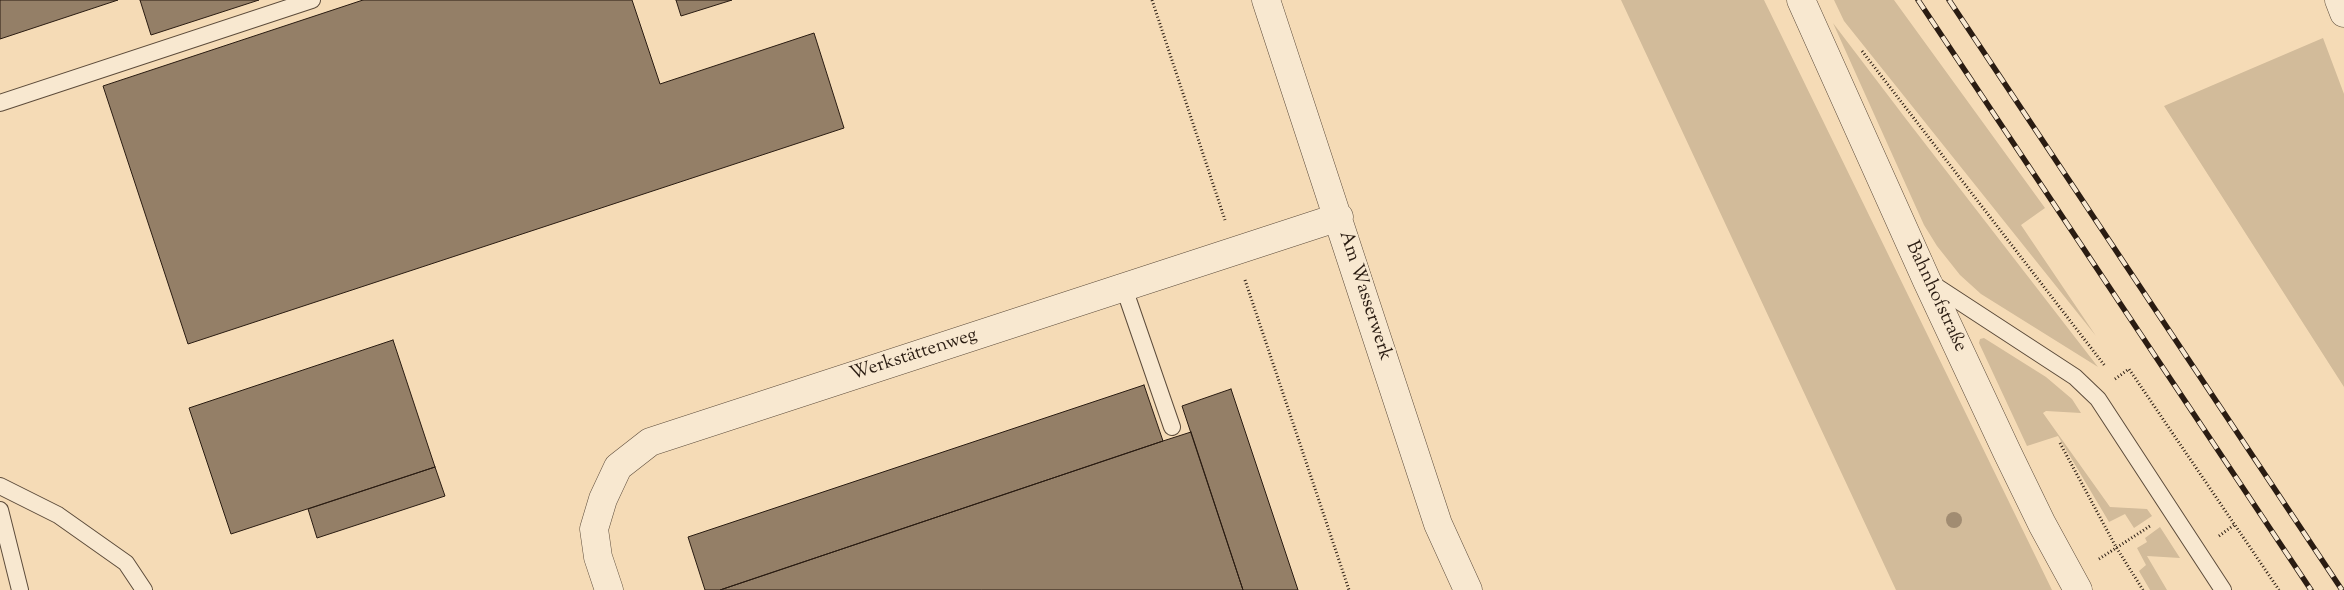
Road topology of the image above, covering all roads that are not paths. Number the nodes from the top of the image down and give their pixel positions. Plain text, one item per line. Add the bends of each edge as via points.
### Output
1 (312, 0) edge
2 (1266, 0) edge
3 (1801, 0) edge
4 (2339, 0) edge
5 (2344, 13) edge
6 (0, 103) edge
7 (1339, 217) junction
8 (1927, 280) junction
9 (1124, 288) junction
10 (1172, 427) dead end
11 (0, 486) edge
12 (0, 510) edge
13 (20, 590) edge
14 (144, 590) edge
15 (609, 590) edge
16 (1468, 590) edge
17 (2078, 590) edge
18 (2223, 590) edge

1 - 6 lane
2 - 7 street, Am Wasserwerk
3 - 8 street, Bahnhofstraße
4 - 5 street
7 - 9 street, Werkstättenweg
7 - 16 street, Am Wasserwerk via 1438,524
8 - 17 street, Bahnhofstraße via 2042,524
8 - 18 lane via 2075,376 2098,399
9 - 10 lane
9 - 15 street, Werkstättenweg via 650,442 618,467 603,498 594,529 598,557
11 - 14 lane via 58,515 126,563
12 - 13 lane

